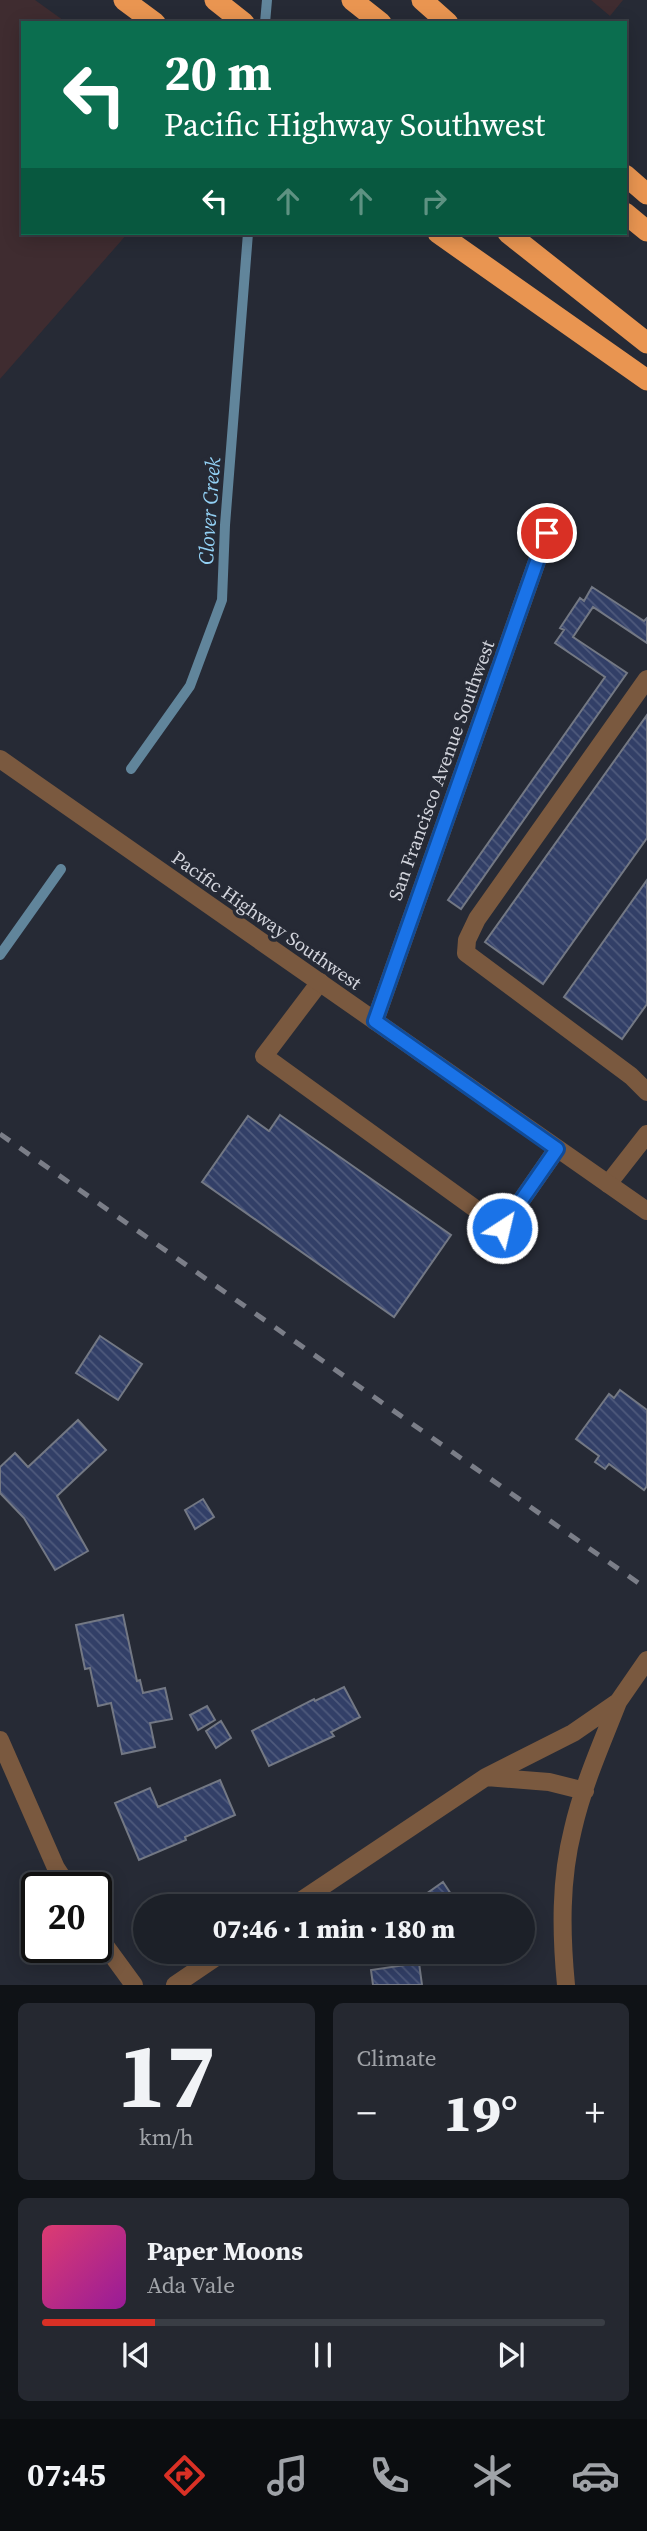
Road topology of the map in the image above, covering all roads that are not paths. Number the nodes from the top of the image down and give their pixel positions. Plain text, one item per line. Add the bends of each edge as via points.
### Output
1 (124, 0) edge
2 (422, 0) edge
3 (355, 2) edge
4 (152, 21) edge
5 (379, 21) edge
6 (446, 21) edge
7 (627, 177) edge
8 (647, 194) edge
9 (627, 216) edge
10 (647, 231) edge
11 (441, 235) edge
12 (511, 235) edge
13 (647, 343) edge
14 (647, 380) edge
15 (547, 533) dead end
16 (647, 678) edge
17 (0, 759) edge
18 (320, 982) junction
19 (375, 1021) junction
20 (647, 1091) edge
21 (647, 1134) edge
22 (557, 1149) junction
23 (608, 1184) junction
24 (647, 1211) edge
25 (647, 1660) edge
26 (618, 1702) junction
27 (0, 1740) edge
28 (486, 1777) junction
29 (585, 1791) junction
30 (59, 1872) edge
31 (311, 1894) edge
32 (112, 1955) edge
33 (206, 1964) edge
34 (134, 1985) edge
35 (174, 1985) edge
36 (566, 1985) edge

1 - 4 highway
2 - 6 highway
3 - 5 highway
7 - 8 highway
9 - 10 highway
11 - 14 highway
12 - 13 highway
15 - 19 street, San Francisco Avenue Southwest
16 - 20 street via 477,919 466,953
17 - 18 street, Pacific Highway Southwest
18 - 19 street, Pacific Highway Southwest
18 - 22 street via 264,1056 502,1228
19 - 22 street, Pacific Highway Southwest
21 - 23 street
22 - 23 street, Pacific Highway Southwest
23 - 24 street, Pacific Highway Southwest
25 - 26 street
26 - 28 street via 573,1733
26 - 29 street
27 - 30 street
28 - 29 street via 549,1782
28 - 31 street
29 - 36 street via 564,1880
32 - 34 street
33 - 35 street

